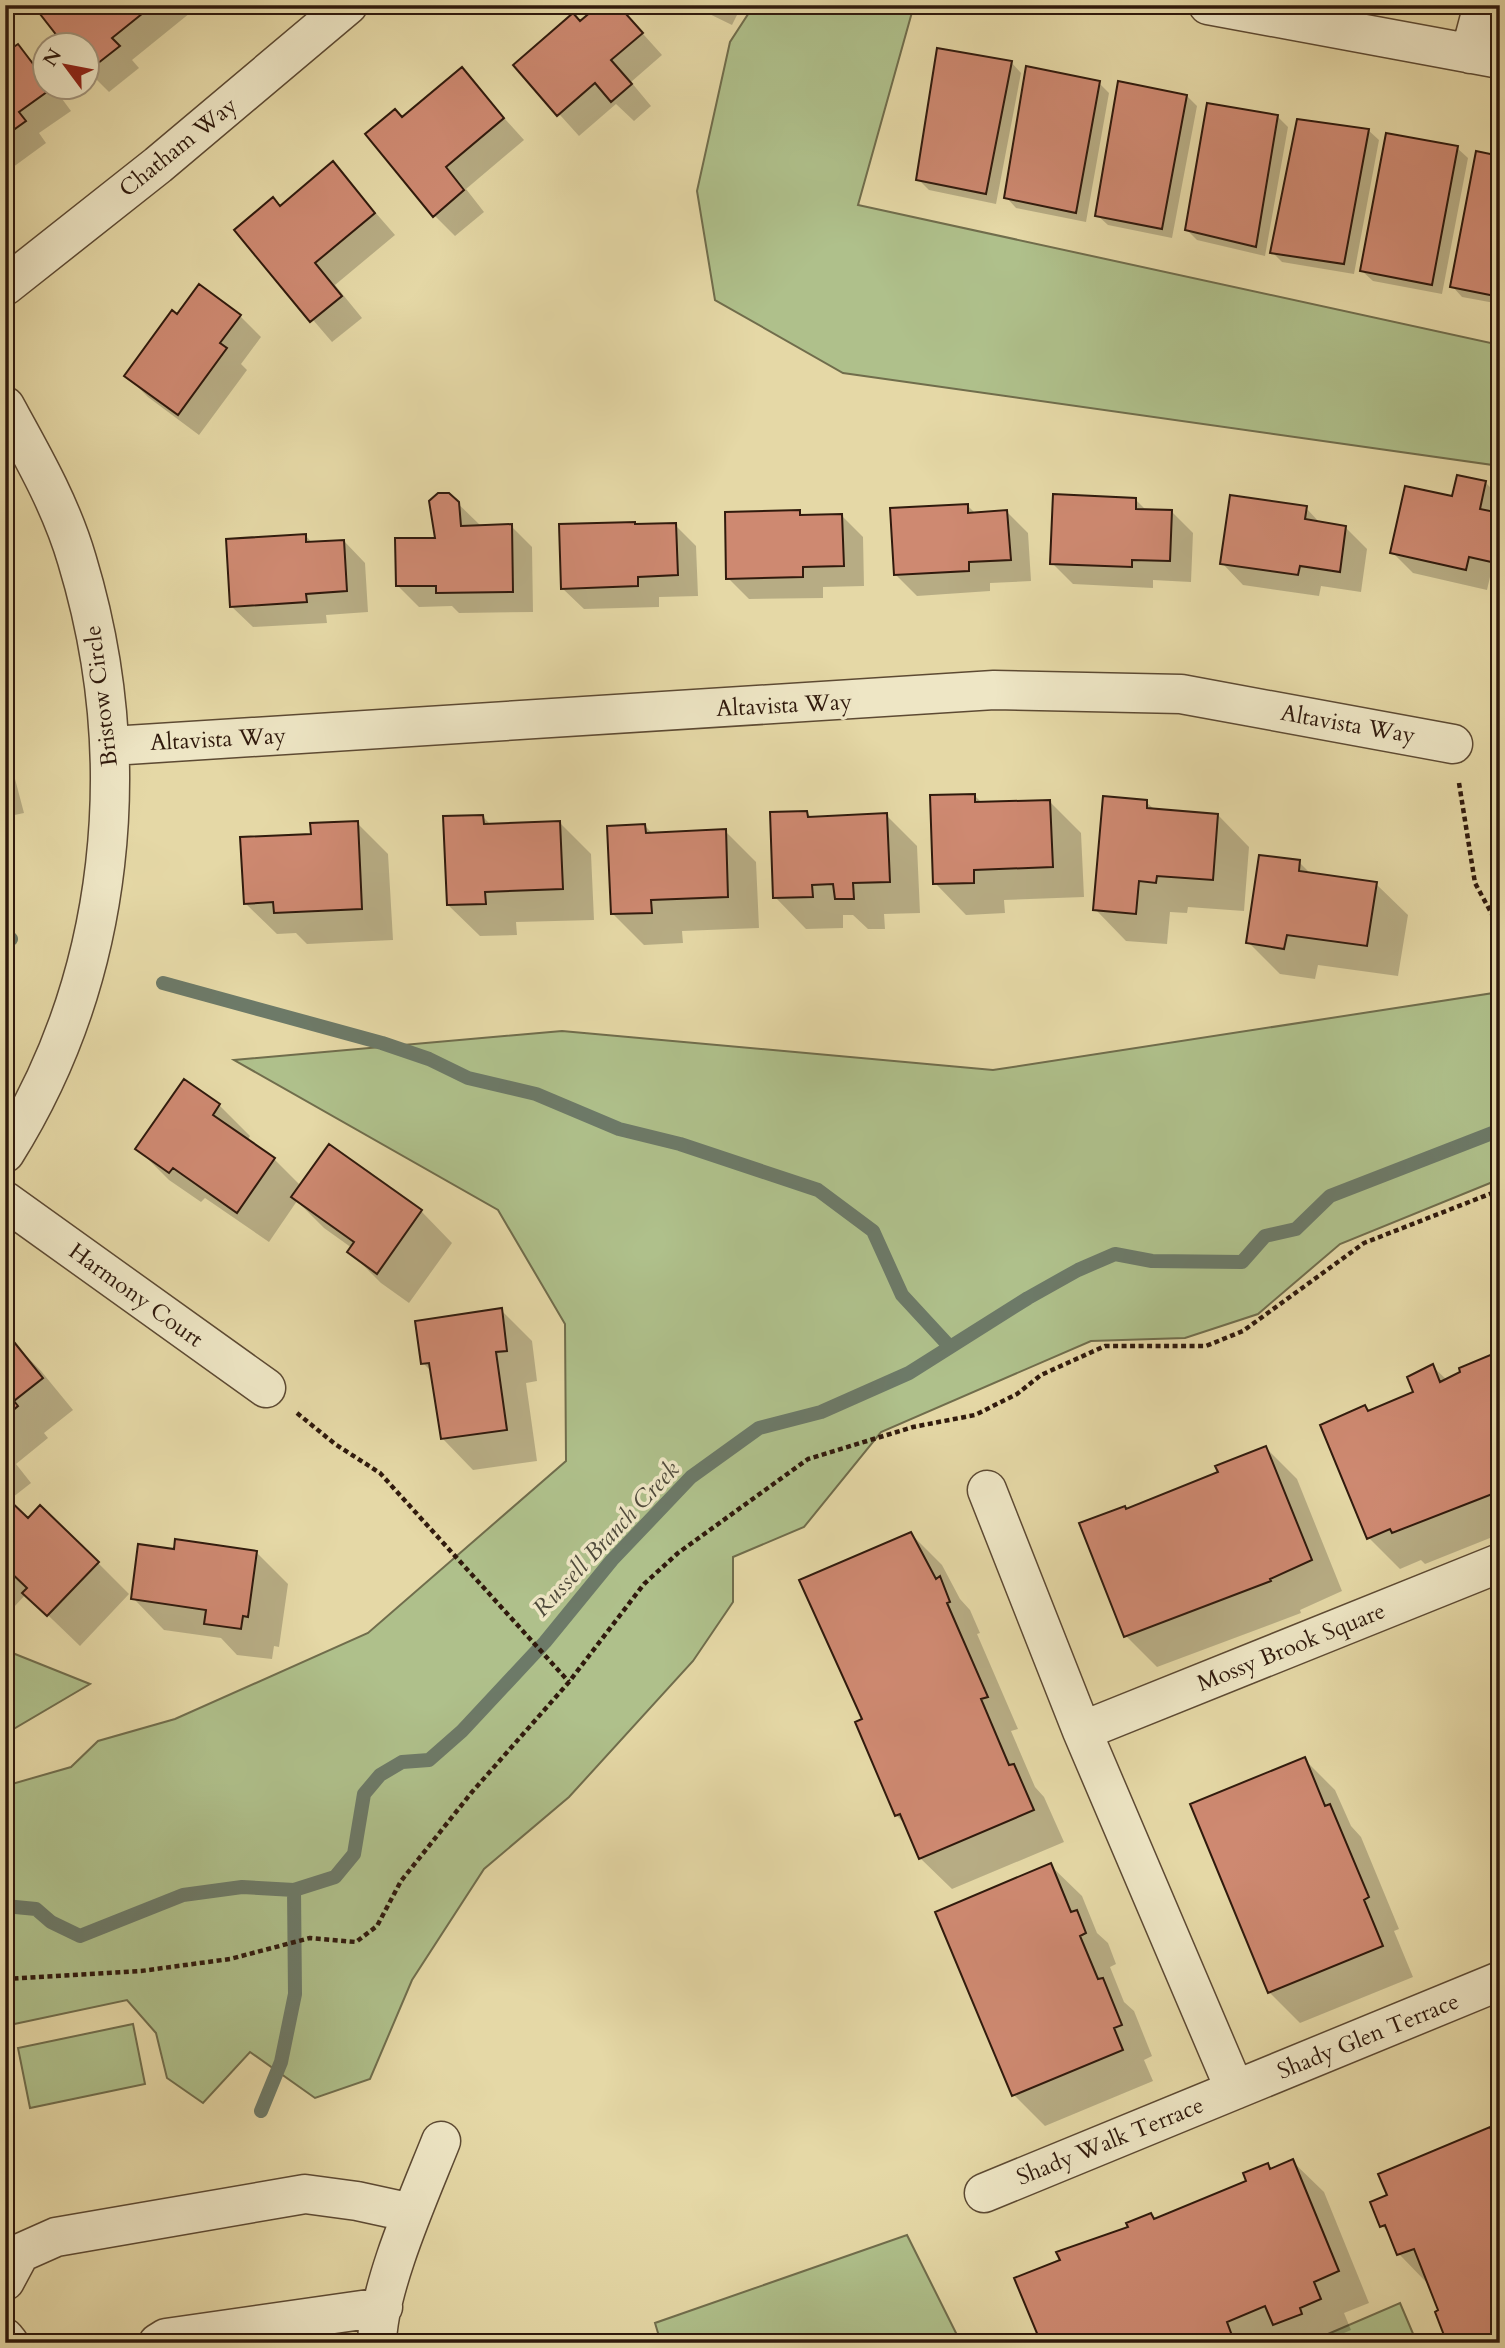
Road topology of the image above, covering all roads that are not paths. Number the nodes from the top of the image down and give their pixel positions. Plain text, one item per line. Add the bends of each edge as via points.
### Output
1 (348, 5) edge
2 (1208, 5) edge
3 (1483, 5) edge
4 (1485, 57) edge
5 (5, 286) edge
6 (5, 406) edge
7 (1453, 744) road end
8 (111, 746) junction
9 (5, 1153) edge
10 (5, 1201) edge
11 (266, 1388) road end
12 (987, 1490) dead end
13 (1500, 1563) edge
14 (1082, 1731) junction
15 (1500, 1981) edge
16 (1236, 2090) junction
17 (441, 2141) dead end
18 (984, 2193) dead end
19 (412, 2213) junction
20 (5, 2280) edge
21 (380, 2325) edge
22 (5, 2337) edge
23 (9, 2343) edge
24 (158, 2343) edge

1 - 5 street, Chatham Way
2 - 4 street
3 - 4 street
6 - 8 street, Bristow Circle via 44,478 76,558 99,641
7 - 8 street, Altavista Way via 1181,694 994,690
8 - 9 street, Bristow Circle via 110,838 94,934 78,995 52,1064
10 - 11 street, Harmony Court
12 - 14 street
13 - 14 street, Mossy Brook Square
14 - 16 street
15 - 16 street, Shady Glen Terrace
16 - 18 street, Shady Walk Terrace
17 - 19 street
19 - 20 street via 305,2194 56,2237 20,2253
19 - 21 street
21 - 24 street via 166,2338
22 - 23 street

